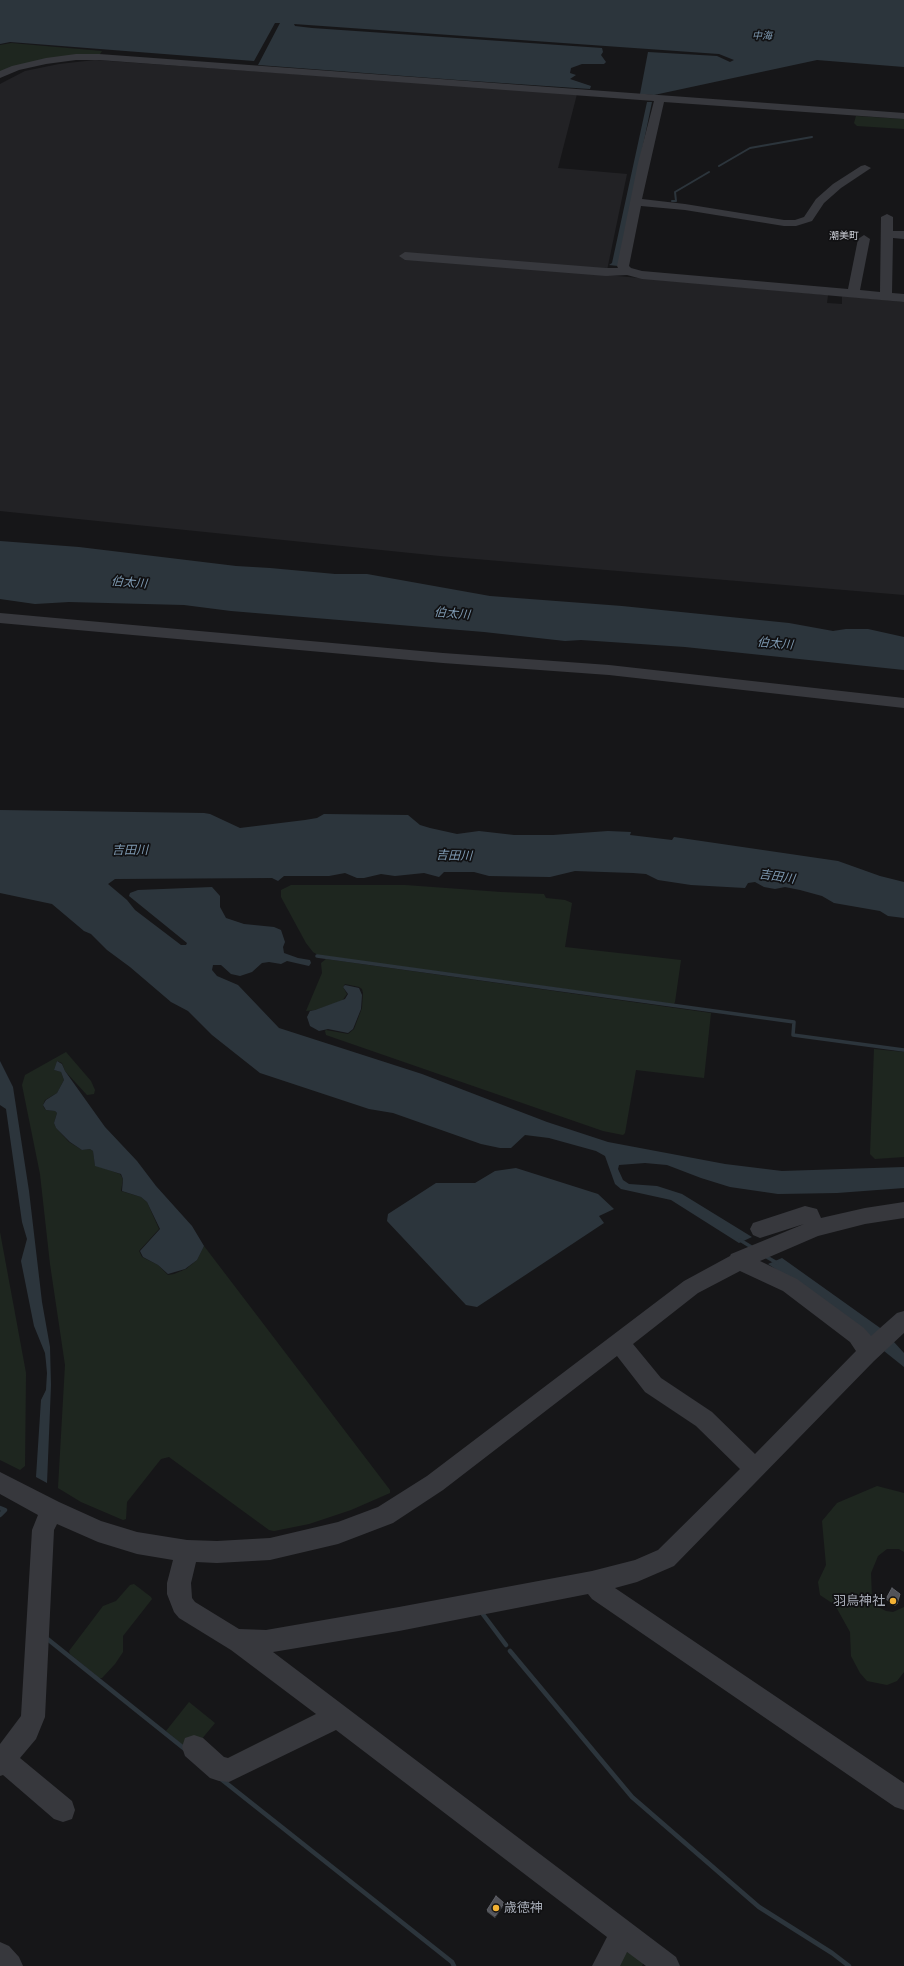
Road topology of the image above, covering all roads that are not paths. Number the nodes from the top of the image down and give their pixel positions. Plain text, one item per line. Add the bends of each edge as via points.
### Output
1 (0, 75) edge
2 (660, 98) junction
3 (904, 116) edge
4 (865, 168) dead end
5 (636, 202) junction
6 (887, 217) dead end
7 (887, 234) junction
8 (904, 235) edge
9 (864, 239) dead end
10 (405, 256) dead end
11 (627, 271) junction
12 (853, 293) junction
13 (886, 293) dead end
14 (904, 298) edge
15 (0, 618) edge
16 (904, 703) edge
17 (904, 1210) edge
18 (743, 1258) junction
19 (904, 1320) edge
20 (619, 1342) junction
21 (877, 1345) junction
22 (755, 1468) junction
23 (0, 1482) edge
24 (51, 1510) junction
25 (186, 1551) junction
26 (592, 1582) junction
27 (236, 1640) junction
28 (338, 1716) junction
29 (194, 1748) dead end
30 (2, 1762) edge
31 (904, 1798) edge
32 (63, 1810) dead end
33 (624, 1933) junction
34 (0, 1955) edge
35 (10, 1966) edge
36 (605, 1966) edge
37 (667, 1966) edge

1 - 2 street via 16,68 46,61 71,57 99,57
2 - 3 street
2 - 5 street
4 - 5 street via 850,176 820,201 808,219 796,223
5 - 11 street via 623,266
6 - 7 street
7 - 8 street
7 - 13 street
9 - 12 street
10 - 11 street via 606,272
11 - 12 street via 642,275
12 - 14 street
15 - 16 street via 443,658 609,670
17 - 18 street via 765,1237
18 - 20 street via 692,1288
18 - 21 street via 790,1285 864,1343
19 - 21 street
20 - 22 street via 653,1385 704,1419
20 - 25 street via 435,1483 385,1515 338,1533 277,1547 217,1552
21 - 22 street
22 - 26 street via 666,1558 637,1571
23 - 24 street
24 - 25 street via 110,1535 138,1543
24 - 30 street via 43,1530 33,1717 27,1730
25 - 27 street via 179,1583 182,1604 187,1610
26 - 27 street via 266,1642
26 - 31 street via 600,1591
27 - 28 street
28 - 29 street via 229,1770 219,1768
28 - 33 street
30 - 32 street
33 - 36 street
33 - 37 street
34 - 35 street

